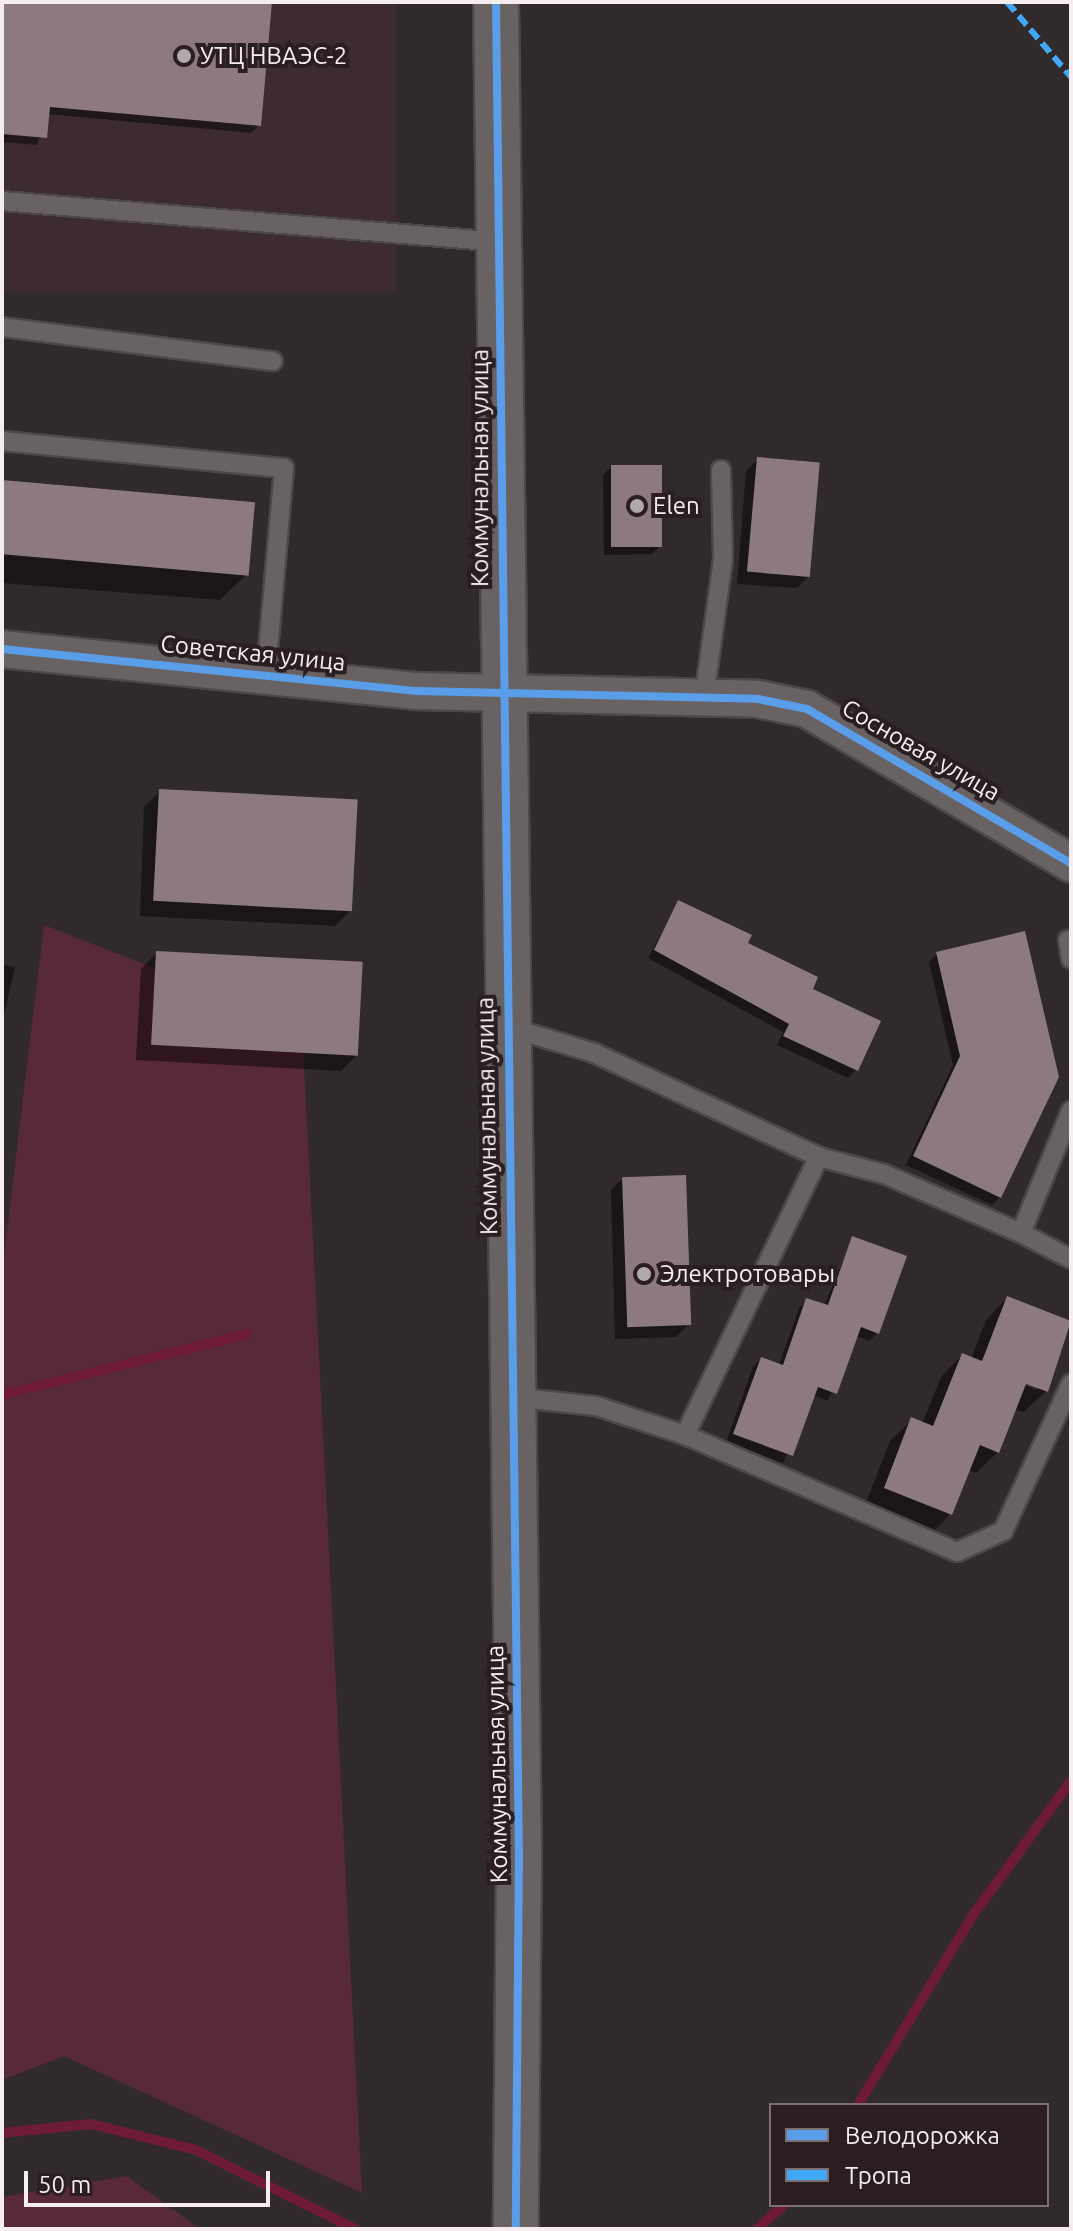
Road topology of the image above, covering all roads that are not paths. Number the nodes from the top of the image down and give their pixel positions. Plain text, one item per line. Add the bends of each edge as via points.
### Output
1 (496, 2) edge
2 (2, 201) edge
3 (499, 242) junction
4 (2, 327) edge
5 (273, 361) dead end
6 (2, 441) edge
7 (721, 470) dead end
8 (2, 649) edge
9 (266, 672) junction
10 (500, 696) junction
11 (704, 698) junction
12 (1071, 863) edge
13 (1068, 940) dead end
14 (1071, 959) edge
15 (506, 1026) junction
16 (1071, 1111) edge
17 (819, 1157) junction
18 (1021, 1233) junction
19 (1071, 1259) edge
20 (1071, 1384) edge
21 (513, 1397) junction
22 (685, 1435) junction
23 (516, 2229) edge

1 - 3 street, Коммунальная улица
2 - 3 lane
3 - 10 street, Коммунальная улица
4 - 5 lane
6 - 9 lane via 284,468
7 - 11 lane via 723,559
8 - 9 street, Советская улица
9 - 10 street, Советская улица
10 - 11 street, Сосновая улица
10 - 15 street, Коммунальная улица
11 - 12 street, Сосновая улица via 795,706 846,726
13 - 14 lane
15 - 17 lane via 594,1053
15 - 21 street, Коммунальная улица
16 - 18 lane
17 - 18 lane via 884,1174
17 - 22 lane
18 - 19 lane
20 - 22 lane via 1003,1531 957,1552
21 - 22 lane via 596,1406
21 - 23 street, Коммунальная улица

